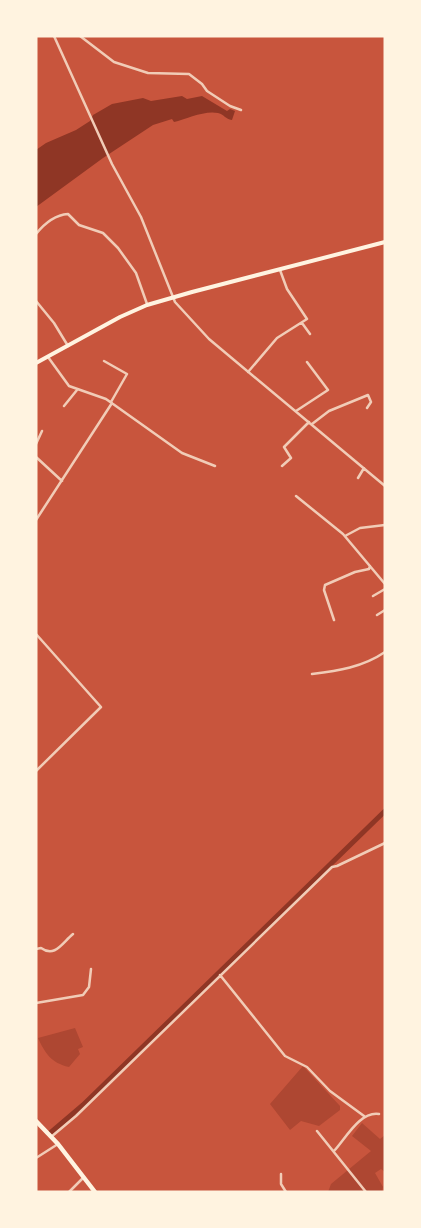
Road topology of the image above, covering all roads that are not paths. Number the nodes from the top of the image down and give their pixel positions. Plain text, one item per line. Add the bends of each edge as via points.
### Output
1 (54, 36) edge
2 (80, 36) edge
3 (241, 110) dead end
4 (36, 234) edge
5 (385, 242) edge
6 (281, 268) junction
7 (172, 297) junction
8 (36, 301) edge
9 (147, 306) junction
10 (302, 323) junction
11 (310, 334) dead end
12 (68, 346) junction
13 (48, 357) junction
14 (104, 361) dead end
15 (307, 362) dead end
16 (36, 363) edge
17 (248, 372) junction
18 (77, 390) junction
19 (112, 402) junction
20 (64, 406) dead end
21 (367, 408) dead end
22 (296, 411) junction
23 (310, 423) junction
24 (42, 431) dead end
25 (36, 444) edge
26 (36, 457) edge
27 (215, 466) dead end
28 (282, 466) dead end
29 (364, 468) junction
30 (358, 478) dead end
31 (62, 481) junction
32 (385, 486) edge
33 (296, 496) dead end
34 (36, 520) edge
35 (385, 525) edge
36 (345, 536) junction
37 (370, 565) junction
38 (385, 584) edge
39 (385, 589) edge
40 (373, 596) dead end
41 (385, 610) edge
42 (377, 615) dead end
43 (334, 620) dead end
44 (36, 634) edge
45 (385, 652) edge
46 (312, 674) dead end
47 (36, 771) edge
48 (385, 843) edge
49 (73, 934) dead end
50 (36, 949) edge
51 (90, 970) dead end
52 (220, 975) junction
53 (36, 1004) edge
54 (379, 1114) dead end
55 (364, 1116) junction
56 (36, 1121) edge
57 (316, 1131) dead end
58 (51, 1136) junction
59 (58, 1144) junction
60 (334, 1151) junction
61 (36, 1158) edge
62 (280, 1174) dead end
63 (84, 1177) junction
64 (69, 1192) edge
65 (95, 1192) edge
66 (286, 1192) edge
67 (366, 1192) edge

1 - 7 street via 112,164 141,218
2 - 3 street via 112,61 148,73 189,74 207,91
4 - 9 street via 43,225 68,214 79,225 99,231 134,269
5 - 6 main road
6 - 7 main road
6 - 10 street via 287,289 307,319
7 - 9 main road
7 - 17 street via 209,339
8 - 12 street
9 - 12 main road
10 - 11 street
10 - 17 street via 277,338
12 - 13 main road
13 - 16 main road
13 - 18 street via 63,379
14 - 19 street via 127,374
15 - 22 street via 328,390
17 - 22 street
18 - 19 street
18 - 20 street
19 - 27 street via 182,453
19 - 31 street
21 - 23 street via 371,402 368,395 329,411
22 - 23 street
23 - 28 street via 284,446 291,458
23 - 29 street
24 - 25 street
26 - 31 street
29 - 30 street
29 - 32 street
31 - 34 street
33 - 36 street
35 - 36 street via 360,528
36 - 37 street
37 - 38 street
37 - 43 street via 369,569 325,585
39 - 40 street
41 - 42 street
44 - 47 street via 101,708
45 - 46 street via 376,659 353,667
48 - 52 street via 332,867
49 - 50 street via 53,952
51 - 53 street via 89,987 83,995
52 - 55 street via 285,1056 307,1067 330,1091
52 - 58 street via 76,1116
54 - 55 street
55 - 60 street
56 - 58 highway
57 - 60 street
58 - 59 highway
59 - 61 street
59 - 63 highway
60 - 67 street
62 - 66 street
63 - 64 street
63 - 65 highway

